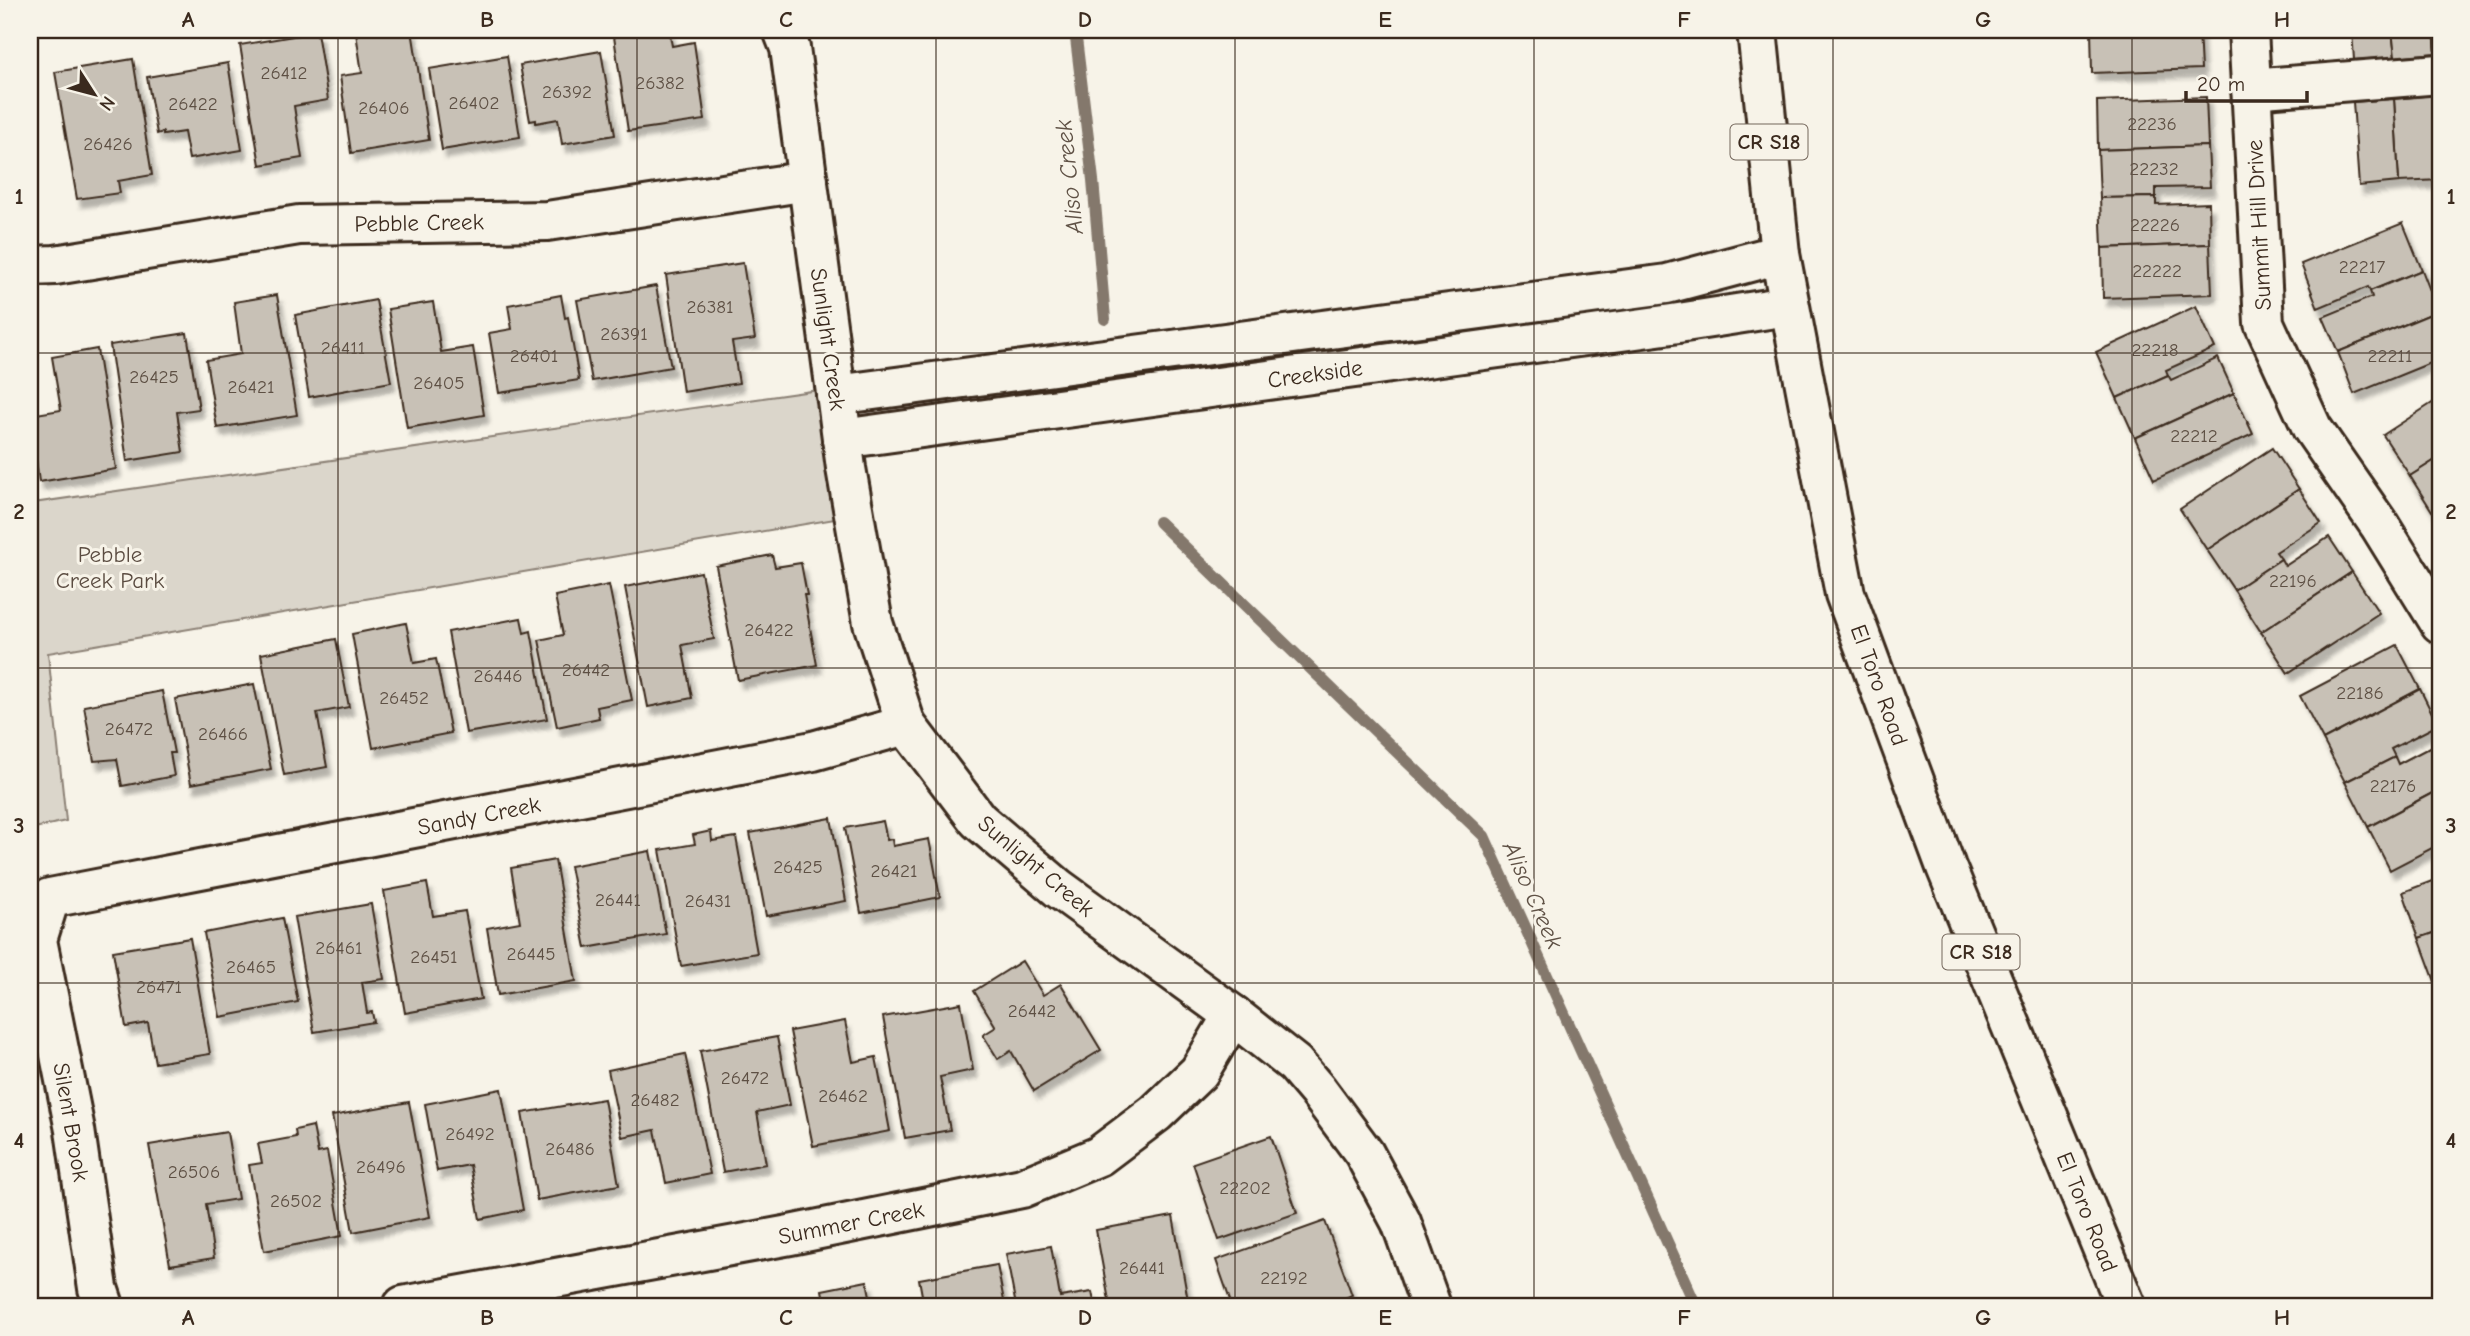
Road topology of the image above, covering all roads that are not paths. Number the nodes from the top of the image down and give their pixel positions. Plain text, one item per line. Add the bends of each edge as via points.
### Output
1 (783, 30) edge
2 (1758, 30) edge
3 (2248, 30) edge
4 (2440, 74) edge
5 (2251, 89) junction
6 (808, 181) junction
7 (1780, 254) junction
8 (30, 266) edge
9 (1788, 306) junction
10 (836, 396) junction
11 (842, 439) junction
12 (2440, 623) edge
13 (906, 725) junction
14 (50, 898) joint
15 (1233, 1015) junction
16 (557, 1292) edge
17 (104, 1306) edge
18 (403, 1306) edge
19 (1431, 1306) edge
20 (2126, 1306) edge

1 - 6 street, Sunlight Creek via 790,48
2 - 7 street, El Toro Road / CR S18
3 - 5 street, Summit Hill Drive
4 - 5 street
5 - 12 street, Summit Hill Drive via 2264,323 2312,428
6 - 8 street, Pebble Creek via 547,220 299,225
6 - 10 street, Sunlight Creek
7 - 9 street, El Toro Road / CR S18
7 - 10 street, Creekside via 1667,284
9 - 11 street, Creekside
9 - 20 street, El Toro Road / CR S18 via 1845,594 1946,867
10 - 11 street, Sunlight Creek
11 - 13 street, Sunlight Creek via 873,623
13 - 14 street, Sandy Creek via 813,751
13 - 15 street, Sunlight Creek via 978,820 1058,888
14 - 17 street, Silent Brook via 37,940
15 - 16 street, Summer Creek via 1199,1072 1156,1113 1099,1156 1022,1188 790,1235
15 - 19 street, Sunlight Creek via 1295,1064 1364,1153 1401,1222
16 - 18 street, Summer Creek

